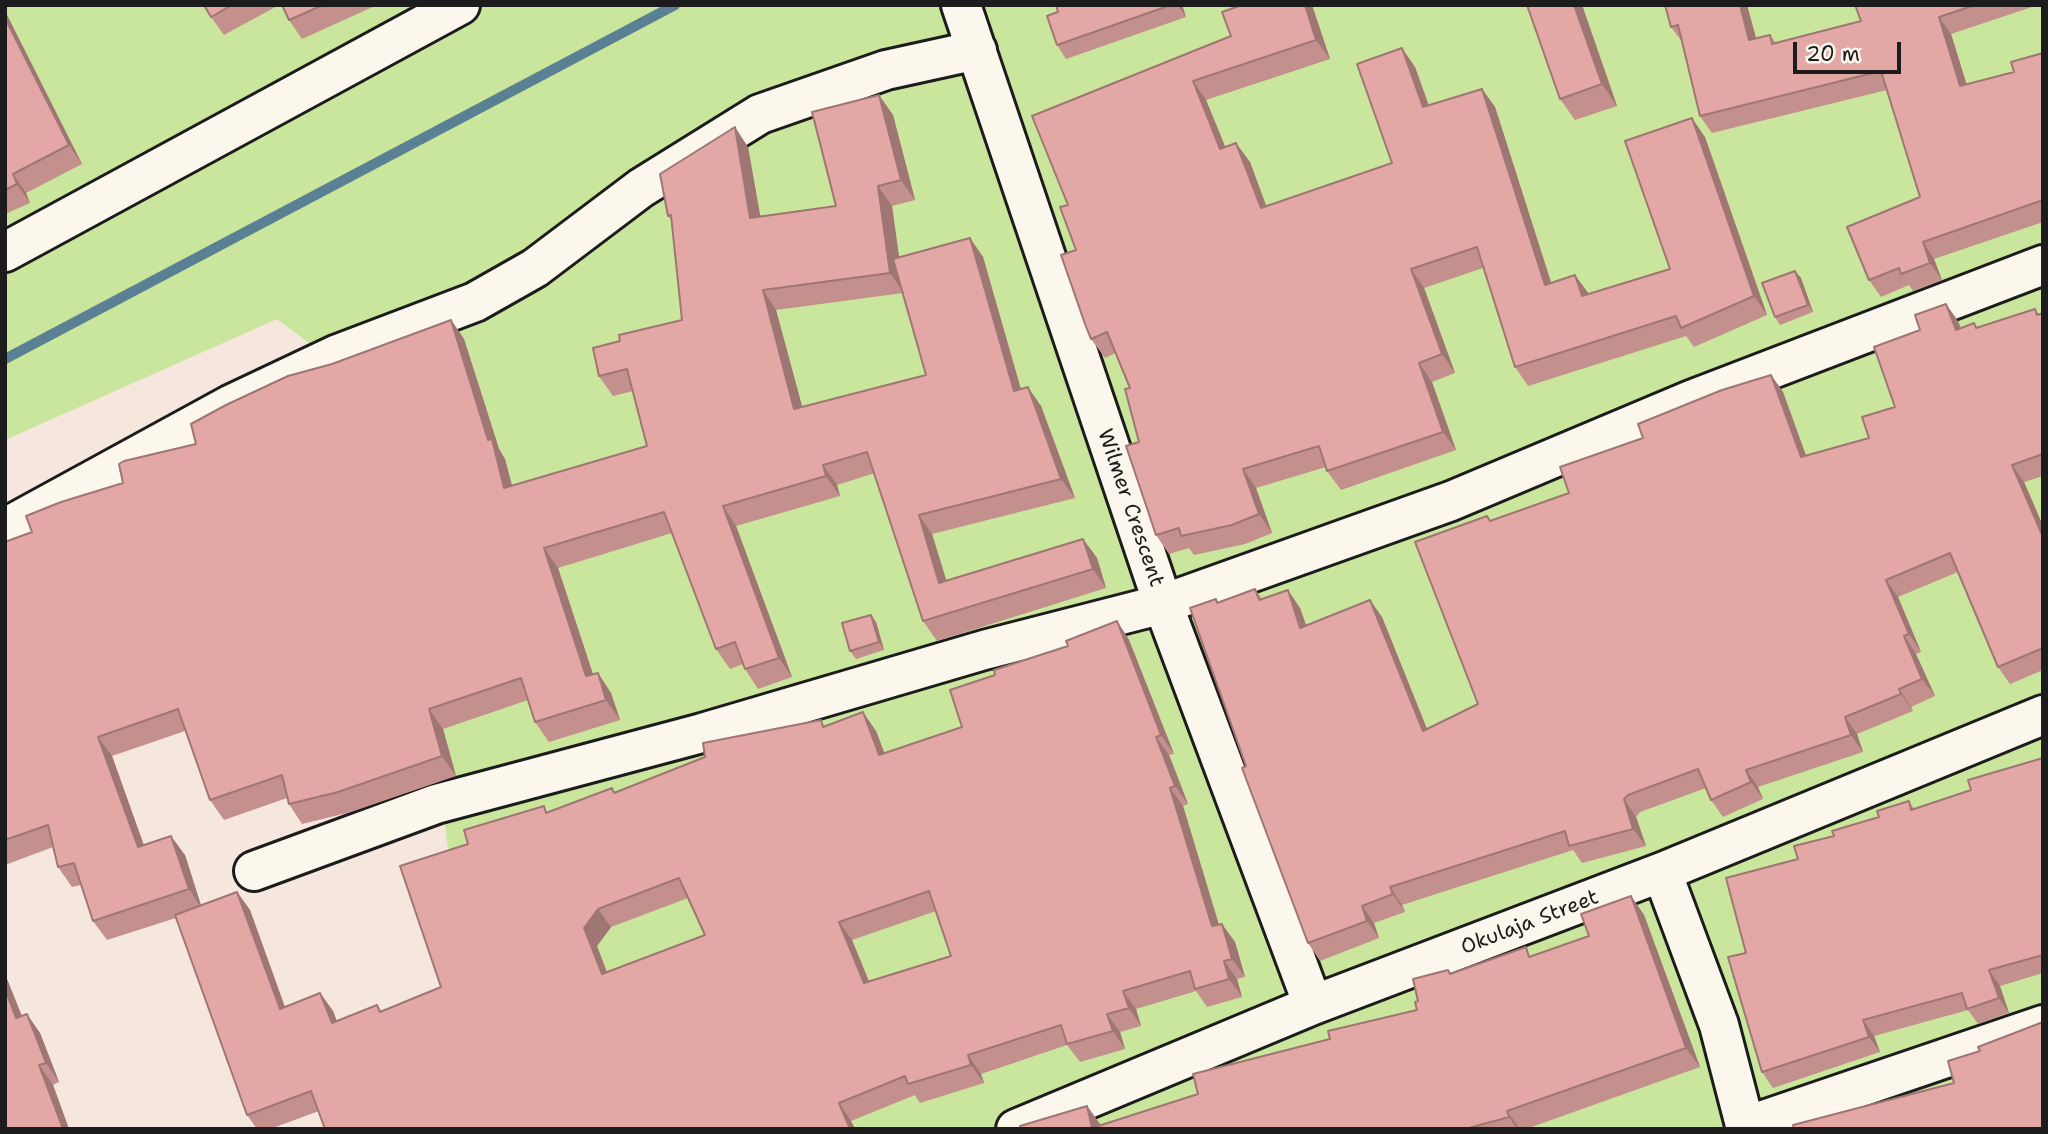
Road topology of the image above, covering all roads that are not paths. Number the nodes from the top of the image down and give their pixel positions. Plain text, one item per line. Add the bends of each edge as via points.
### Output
1 (460, 5) edge
2 (970, 30) edge
3 (5, 252) edge
4 (2043, 265) edge
5 (5, 527) edge
6 (1163, 604) junction
7 (2043, 715) edge
8 (254, 871) dead end
9 (1662, 872) junction
10 (1313, 1005) junction
11 (2043, 1025) edge
12 (1746, 1127) edge
13 (1016, 1129) edge

1 - 3 street
2 - 5 street via 886,70 760,114 641,188 535,268 475,302 338,354 242,399
2 - 6 street, Wilmer Crescent
4 - 6 street via 1691,400 1451,501
6 - 8 street via 436,804
6 - 10 street, Wilmer Crescent
7 - 9 street, Okulaja Street
9 - 10 street, Okulaja Street
9 - 12 street via 1718,1025
10 - 13 street, Okulaja Street
11 - 12 street

